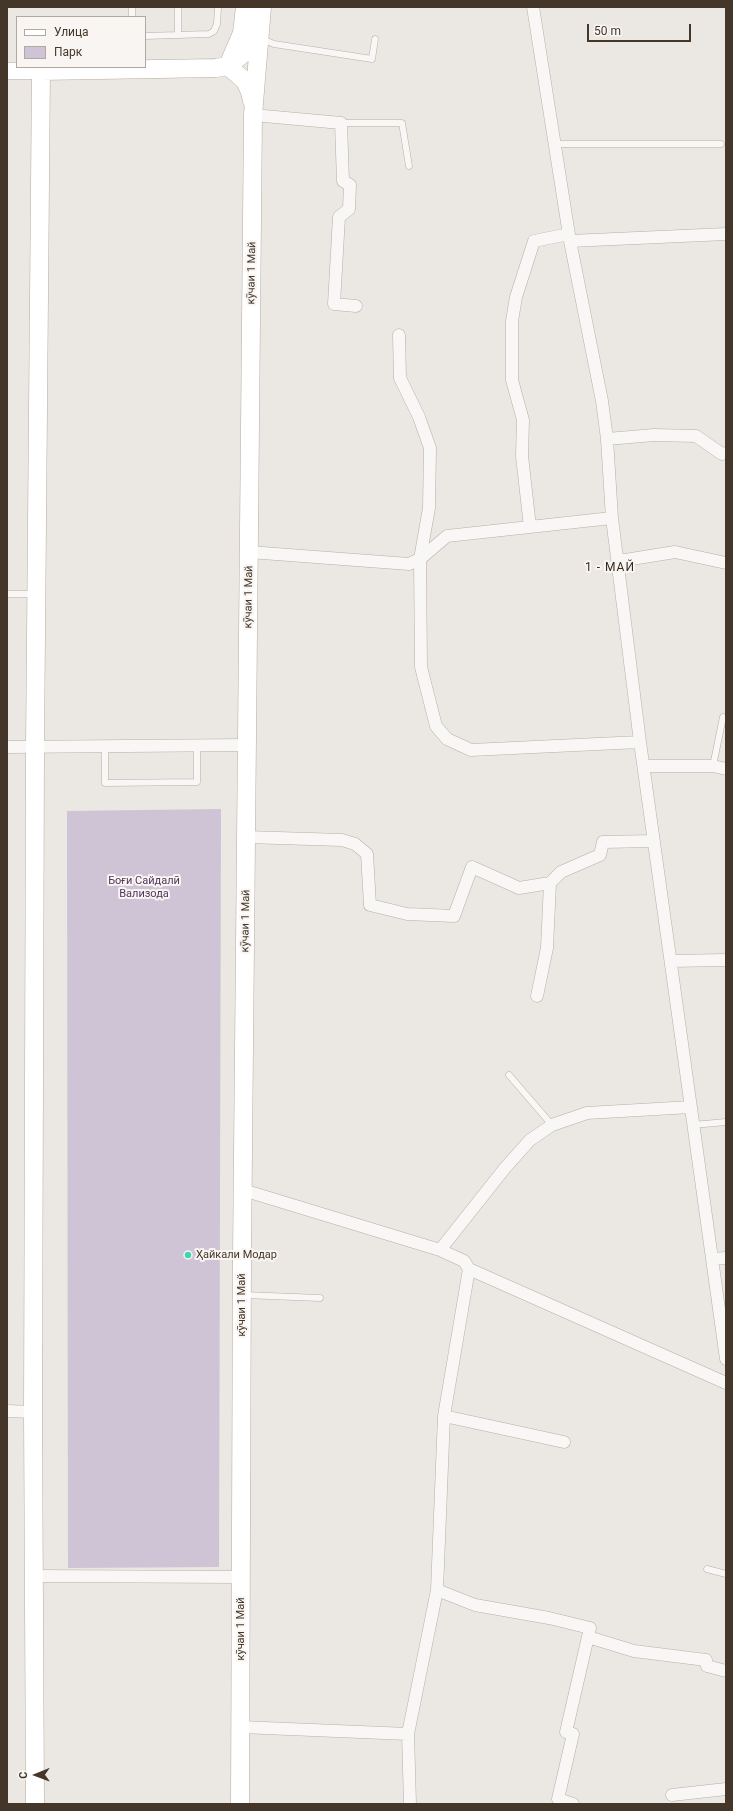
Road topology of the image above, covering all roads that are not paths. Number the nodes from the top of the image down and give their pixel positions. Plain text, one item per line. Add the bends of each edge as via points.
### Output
1 (178, 7) edge
2 (218, 7) edge
3 (245, 7) edge
4 (262, 7) edge
5 (532, 7) edge
6 (178, 35) junction
7 (146, 36) edge
8 (259, 37) junction
9 (375, 39) dead end
10 (228, 66) junction
11 (110, 69) edge
12 (7, 71) edge
13 (41, 71) junction
14 (253, 112) junction
15 (341, 123) junction
16 (554, 144) junction
17 (721, 144) dead end
18 (409, 166) dead end
19 (726, 234) edge
20 (569, 238) junction
21 (356, 306) dead end
22 (399, 335) dead end
23 (607, 439) junction
24 (726, 453) edge
25 (612, 518) junction
26 (530, 527) junction
27 (249, 552) junction
28 (420, 559) junction
29 (619, 561) junction
30 (726, 562) edge
31 (7, 594) edge
32 (35, 594) junction
33 (723, 717) dead end
34 (640, 742) junction
35 (247, 745) junction
36 (197, 746) junction
37 (7, 747) edge
38 (105, 747) junction
39 (35, 748) junction
40 (644, 766) junction
41 (713, 766) junction
42 (726, 769) edge
43 (246, 837) junction
44 (654, 841) junction
45 (550, 883) junction
46 (726, 960) edge
47 (671, 961) junction
48 (537, 996) dead end
49 (509, 1075) dead end
50 (691, 1107) junction
51 (726, 1122) edge
52 (552, 1125) junction
53 (693, 1125) junction
54 (243, 1190) junction
55 (440, 1250) junction
56 (726, 1258) edge
57 (712, 1259) junction
58 (469, 1269) junction
59 (242, 1295) junction
60 (320, 1298) dead end
61 (723, 1323) edge
62 (726, 1359) edge
63 (726, 1383) edge
64 (7, 1411) edge
65 (33, 1412) junction
66 (444, 1416) junction
67 (564, 1442) dead end
68 (707, 1569) dead end
69 (726, 1574) edge
70 (34, 1576) junction
71 (241, 1577) junction
72 (437, 1590) junction
73 (588, 1637) junction
74 (726, 1671) edge
75 (241, 1726) junction
76 (408, 1734) junction
77 (726, 1789) edge
78 (672, 1795) dead end
79 (35, 1804) edge
80 (240, 1804) edge
81 (410, 1804) edge
82 (573, 1804) edge

1 - 6 lane
2 - 6 lane via 214,31 208,34
3 - 10 main road via 242,32
4 - 8 main road, кӯчаи 1 Май
5 - 16 street
6 - 7 lane
8 - 9 lane via 274,44 372,59
8 - 10 main road
8 - 14 main road, кӯчаи 1 Май
10 - 11 main road via 204,69
10 - 14 main road via 244,81 250,92
11 - 13 main road
12 - 13 street
13 - 32 main road
14 - 15 street
14 - 27 main road, кӯчаи 1 Май
15 - 18 lane via 402,123
15 - 21 street via 343,181 350,184 349,208 339,217 334,304
16 - 17 lane
16 - 20 street
19 - 20 street
20 - 23 street via 602,401
20 - 26 street via 534,241 516,297 512,321 512,380 523,420 522,456
22 - 28 street via 400,378 419,417 430,448 429,508
23 - 24 street via 654,435 696,436 722,454
23 - 25 street
25 - 26 street
25 - 29 street
26 - 28 street via 447,536
27 - 28 street via 409,564
27 - 35 main road, кӯчаи 1 Май
28 - 34 street via 422,667 436,726 447,739 471,750
29 - 30 street via 675,552
29 - 34 street
31 - 32 lane
32 - 39 main road
33 - 41 lane
34 - 40 street
35 - 36 street
35 - 43 main road, кӯчаи 1 Май
36 - 38 street
36 - 38 lane via 197,782 105,783
37 - 39 street
38 - 39 street
39 - 65 main road
40 - 41 street
40 - 44 street
41 - 42 street
43 - 45 street via 342,840 355,844 367,854 370,906 407,914 454,916 472,867 519,888
43 - 54 main road, кӯчаи 1 Май
44 - 45 street via 603,842 600,855 561,872
44 - 47 street
45 - 48 street via 547,948
46 - 47 street
47 - 50 street
49 - 52 lane
50 - 52 street via 587,1113
50 - 53 street
51 - 53 lane
52 - 55 street via 530,1140
53 - 57 street
54 - 55 street
54 - 59 main road, кӯчаи 1 Май
55 - 58 street via 464,1261
56 - 57 street
57 - 61 street
58 - 63 street
58 - 66 street
59 - 60 lane
59 - 71 main road, кӯчаи 1 Май
61 - 62 street
64 - 65 street
65 - 70 main road
66 - 67 street
66 - 72 street
68 - 69 lane
70 - 71 street
70 - 79 main road
71 - 75 main road, кӯчаи 1 Май
72 - 73 street via 475,1605 590,1628
72 - 76 street
73 - 74 street via 634,1651 706,1660 707,1666
73 - 82 street via 566,1732 573,1734 558,1799
75 - 76 street
75 - 80 main road, кӯчаи 1 Май
76 - 81 street
77 - 78 street

